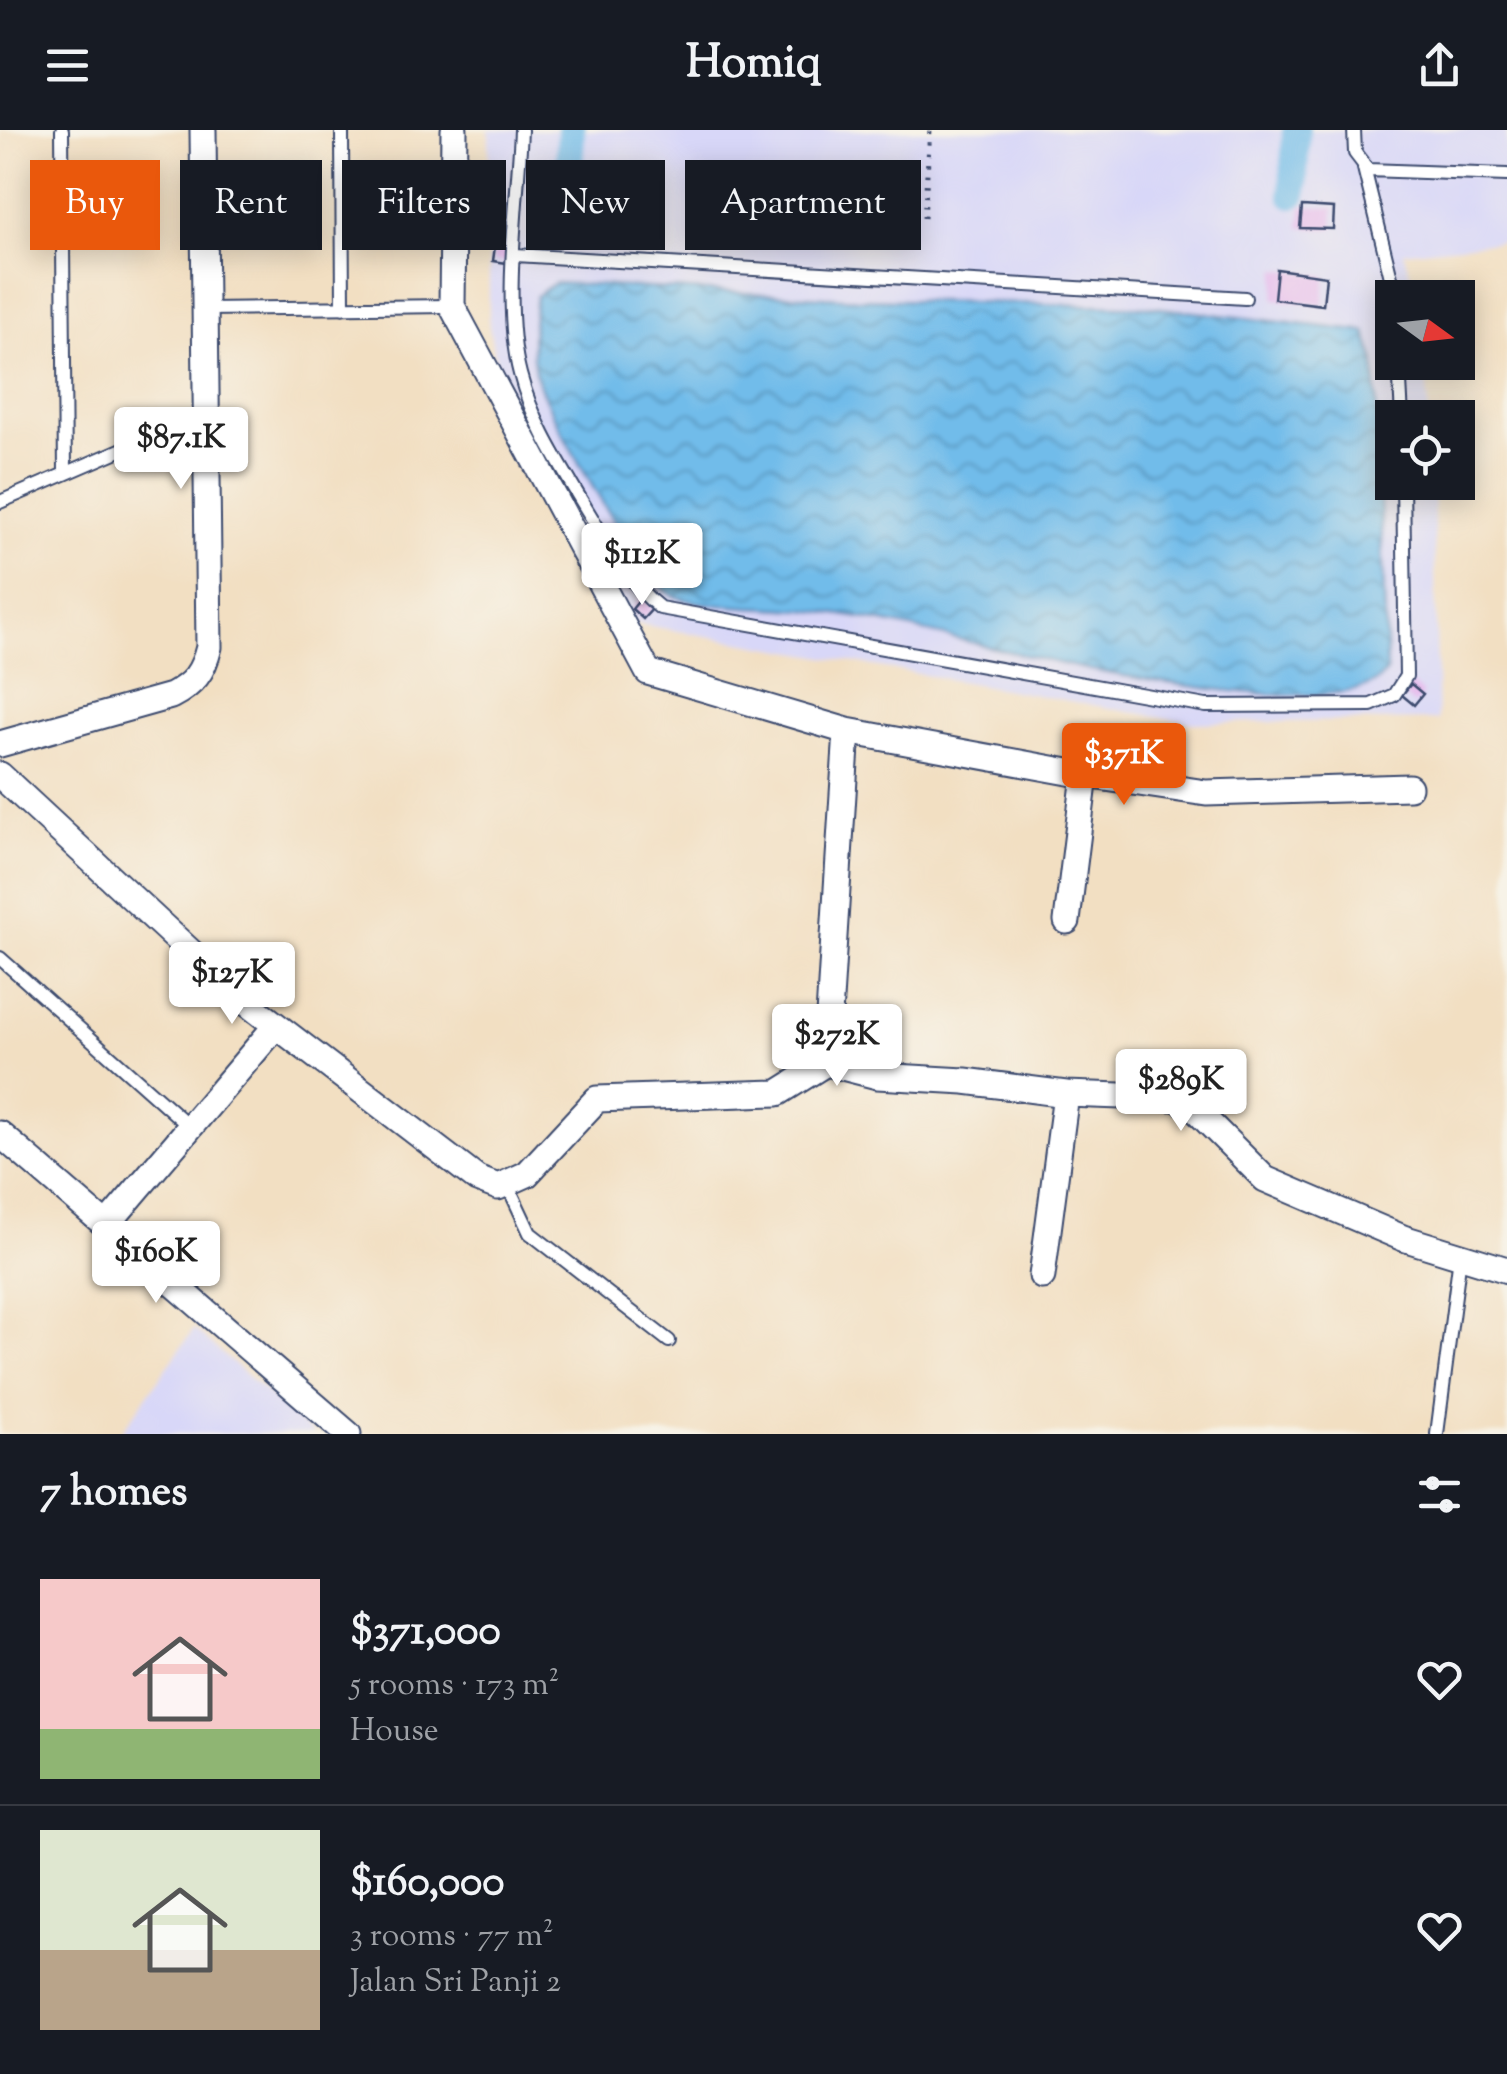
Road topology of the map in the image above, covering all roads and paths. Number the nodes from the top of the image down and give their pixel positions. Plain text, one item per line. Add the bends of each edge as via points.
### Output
1 (62, 130) edge
2 (204, 130) edge
3 (342, 130) edge
4 (454, 130) edge
5 (521, 130) edge
6 (930, 130) edge
7 (1354, 130) edge
8 (1364, 168) junction
9 (1507, 176) edge
10 (924, 218) dead end
11 (516, 254) junction
12 (1392, 280) edge
13 (1245, 298) dead end
14 (452, 306) junction
15 (343, 308) junction
16 (206, 309) junction
17 (208, 412) junction
18 (65, 474) junction
19 (1403, 500) edge
20 (0, 502) edge
21 (847, 731) junction
22 (0, 744) edge
23 (0, 775) edge
24 (1085, 775) junction
25 (1408, 786) dead end
26 (1067, 921) dead end
27 (0, 958) edge
28 (276, 1026) junction
29 (826, 1063) junction
30 (1066, 1094) junction
31 (190, 1126) junction
32 (0, 1134) edge
33 (508, 1186) junction
34 (106, 1226) junction
35 (1460, 1256) junction
36 (1507, 1270) edge
37 (1042, 1276) dead end
38 (669, 1340) dead end
39 (348, 1434) edge
40 (1437, 1434) edge

1 - 18 lane
2 - 16 street
3 - 15 lane
4 - 14 street
5 - 11 lane
6 - 10 path
7 - 8 lane
8 - 9 lane
8 - 12 lane
11 - 13 lane
11 - 19 lane via 514,348 539,428 612,550 646,596 669,611 1206,706 1371,705 1394,696 1408,666
14 - 15 lane
14 - 21 street via 648,672
15 - 16 lane
16 - 17 street
17 - 18 lane
17 - 22 street via 209,648 199,676 170,696
18 - 20 lane
21 - 24 street
21 - 29 street
23 - 28 street
24 - 25 street via 1206,793
24 - 26 street
27 - 31 lane
28 - 31 street
28 - 33 street via 477,1179
29 - 30 street via 877,1076
29 - 33 street via 778,1094 596,1099
30 - 35 street via 1183,1100 1265,1179
30 - 37 street
31 - 34 street
32 - 34 street
33 - 38 lane via 530,1234
34 - 39 street
35 - 36 street
35 - 40 lane

